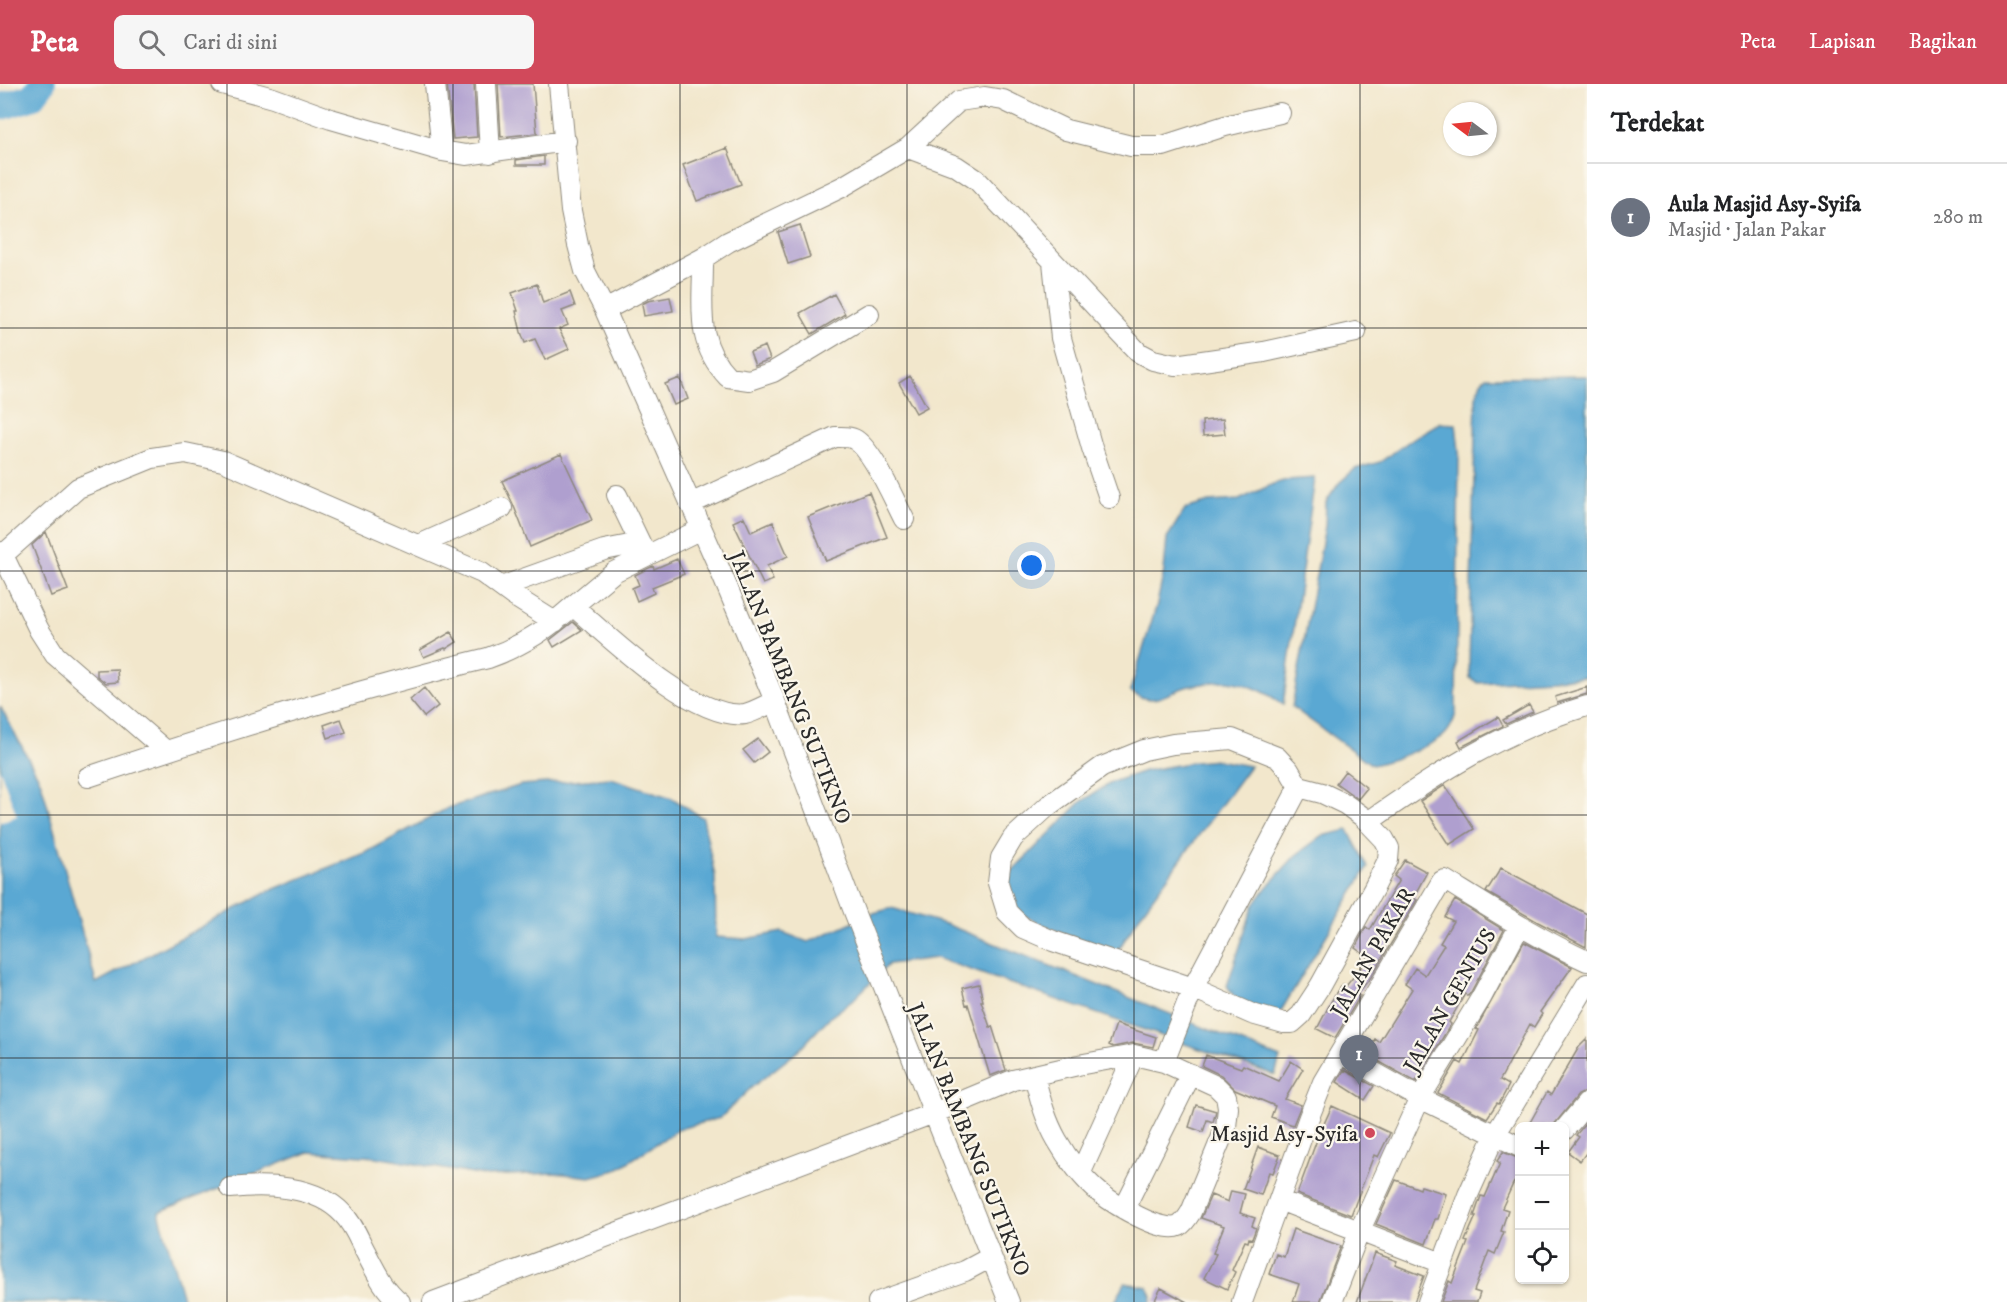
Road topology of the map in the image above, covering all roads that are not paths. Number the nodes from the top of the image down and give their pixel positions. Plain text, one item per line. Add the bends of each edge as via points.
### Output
1 (222, 84) edge
2 (435, 84) edge
3 (486, 84) edge
4 (559, 84) edge
5 (275, 91) edge
6 (1280, 113) dead end
7 (566, 141) junction
8 (908, 148) junction
9 (442, 151) junction
10 (490, 153) junction
11 (705, 256) junction
12 (1053, 262) junction
13 (605, 310) junction
14 (869, 314) dead end
15 (1356, 332) dead end
16 (617, 495) dead end
17 (1109, 498) dead end
18 (690, 504) junction
19 (502, 508) dead end
20 (904, 519) dead end
21 (701, 529) junction
22 (419, 545) junction
23 (643, 550) junction
24 (2, 554) edge
25 (501, 587) junction
26 (573, 606) junction
27 (555, 622) junction
28 (775, 701) junction
29 (1587, 706) edge
30 (166, 751) junction
31 (88, 777) dead end
32 (1299, 787) junction
33 (1368, 822) junction
34 (1519, 927) junction
35 (1587, 961) edge
36 (1587, 984) edge
37 (1191, 994) junction
38 (1168, 1053) junction
39 (1134, 1054) junction
40 (1341, 1054) junction
41 (1191, 1074) junction
42 (1034, 1075) junction
43 (1420, 1098) junction
44 (1587, 1103) edge
45 (934, 1113) junction
46 (1569, 1124) edge
47 (1495, 1135) junction
48 (1515, 1145) edge
49 (1081, 1172) junction
50 (230, 1188) dead end
51 (1279, 1200) junction
52 (1124, 1209) junction
53 (1360, 1230) junction
54 (991, 1257) junction
55 (1442, 1263) junction
56 (400, 1302) edge
57 (433, 1302) edge
58 (878, 1302) edge
59 (1009, 1302) edge
60 (1242, 1302) edge
61 (1332, 1302) edge
62 (1428, 1302) edge

1 - 5 street
2 - 9 street
3 - 10 street
4 - 7 street, JALAN BAMBANG SUTIKNO
5 - 9 street via 331,119
6 - 8 street via 1163,146 1131,146 1066,130 1004,100 985,97 959,101
7 - 10 street
7 - 13 street, JALAN BAMBANG SUTIKNO via 571,211 578,245 585,271
8 - 11 street via 842,187
8 - 12 street via 956,166 977,180
9 - 10 street
11 - 13 street
11 - 14 street via 704,336 710,353 728,377 749,380 773,372
12 - 15 street via 1138,352 1153,360 1175,365 1264,352
12 - 17 street via 1061,338
13 - 18 street, JALAN BAMBANG SUTIKNO
16 - 23 street
18 - 20 street via 835,437 845,437 853,438 863,447
18 - 21 street, JALAN BAMBANG SUTIKNO
19 - 22 street
21 - 23 street
21 - 28 street, JALAN BAMBANG SUTIKNO
22 - 24 street via 223,460 184,453 152,458 78,488
22 - 25 street via 482,573
23 - 25 street via 604,550
23 - 26 street
24 - 30 street via 55,655
25 - 27 street
26 - 27 street
26 - 28 street via 651,673 691,699 721,711 745,714
27 - 30 street via 512,650 488,658 337,698
28 - 45 street, JALAN BAMBANG SUTIKNO
29 - 33 street via 1502,737 1459,760
30 - 31 street
32 - 33 street via 1345,804
32 - 37 street
32 - 37 street via 1277,757 1233,739 1144,750 1102,767 1048,806 1013,838 1001,858 998,883 1007,912 1023,928
33 - 37 street via 1389,848 1388,860 1301,1015 1292,1023 1284,1023
34 - 35 street, JALAN PAKAR
34 - 40 street, JALAN PAKAR via 1443,880
34 - 43 street, JALAN GENIUS
36 - 47 street
37 - 38 street
38 - 39 street
38 - 41 street
39 - 42 street
39 - 49 street
40 - 43 street
40 - 51 street, JALAN PAKAR via 1323,1082
41 - 52 street
41 - 52 street via 1216,1086 1226,1096 1228,1108 1226,1127 1191,1212 1179,1226 1170,1227
42 - 45 street
42 - 49 street via 1043,1112 1058,1142
43 - 47 street
43 - 53 street, JALAN GENIUS
44 - 46 street
45 - 54 street, JALAN BAMBANG SUTIKNO
45 - 57 street
47 - 48 street
47 - 55 street
49 - 52 street via 1099,1192
50 - 56 street via 281,1186 335,1206 351,1223 380,1280
51 - 53 street
51 - 60 street, JALAN PAKAR
53 - 55 street
53 - 61 street, JALAN GENIUS
54 - 58 street via 964,1271
54 - 59 street, JALAN BAMBANG SUTIKNO
55 - 62 street

